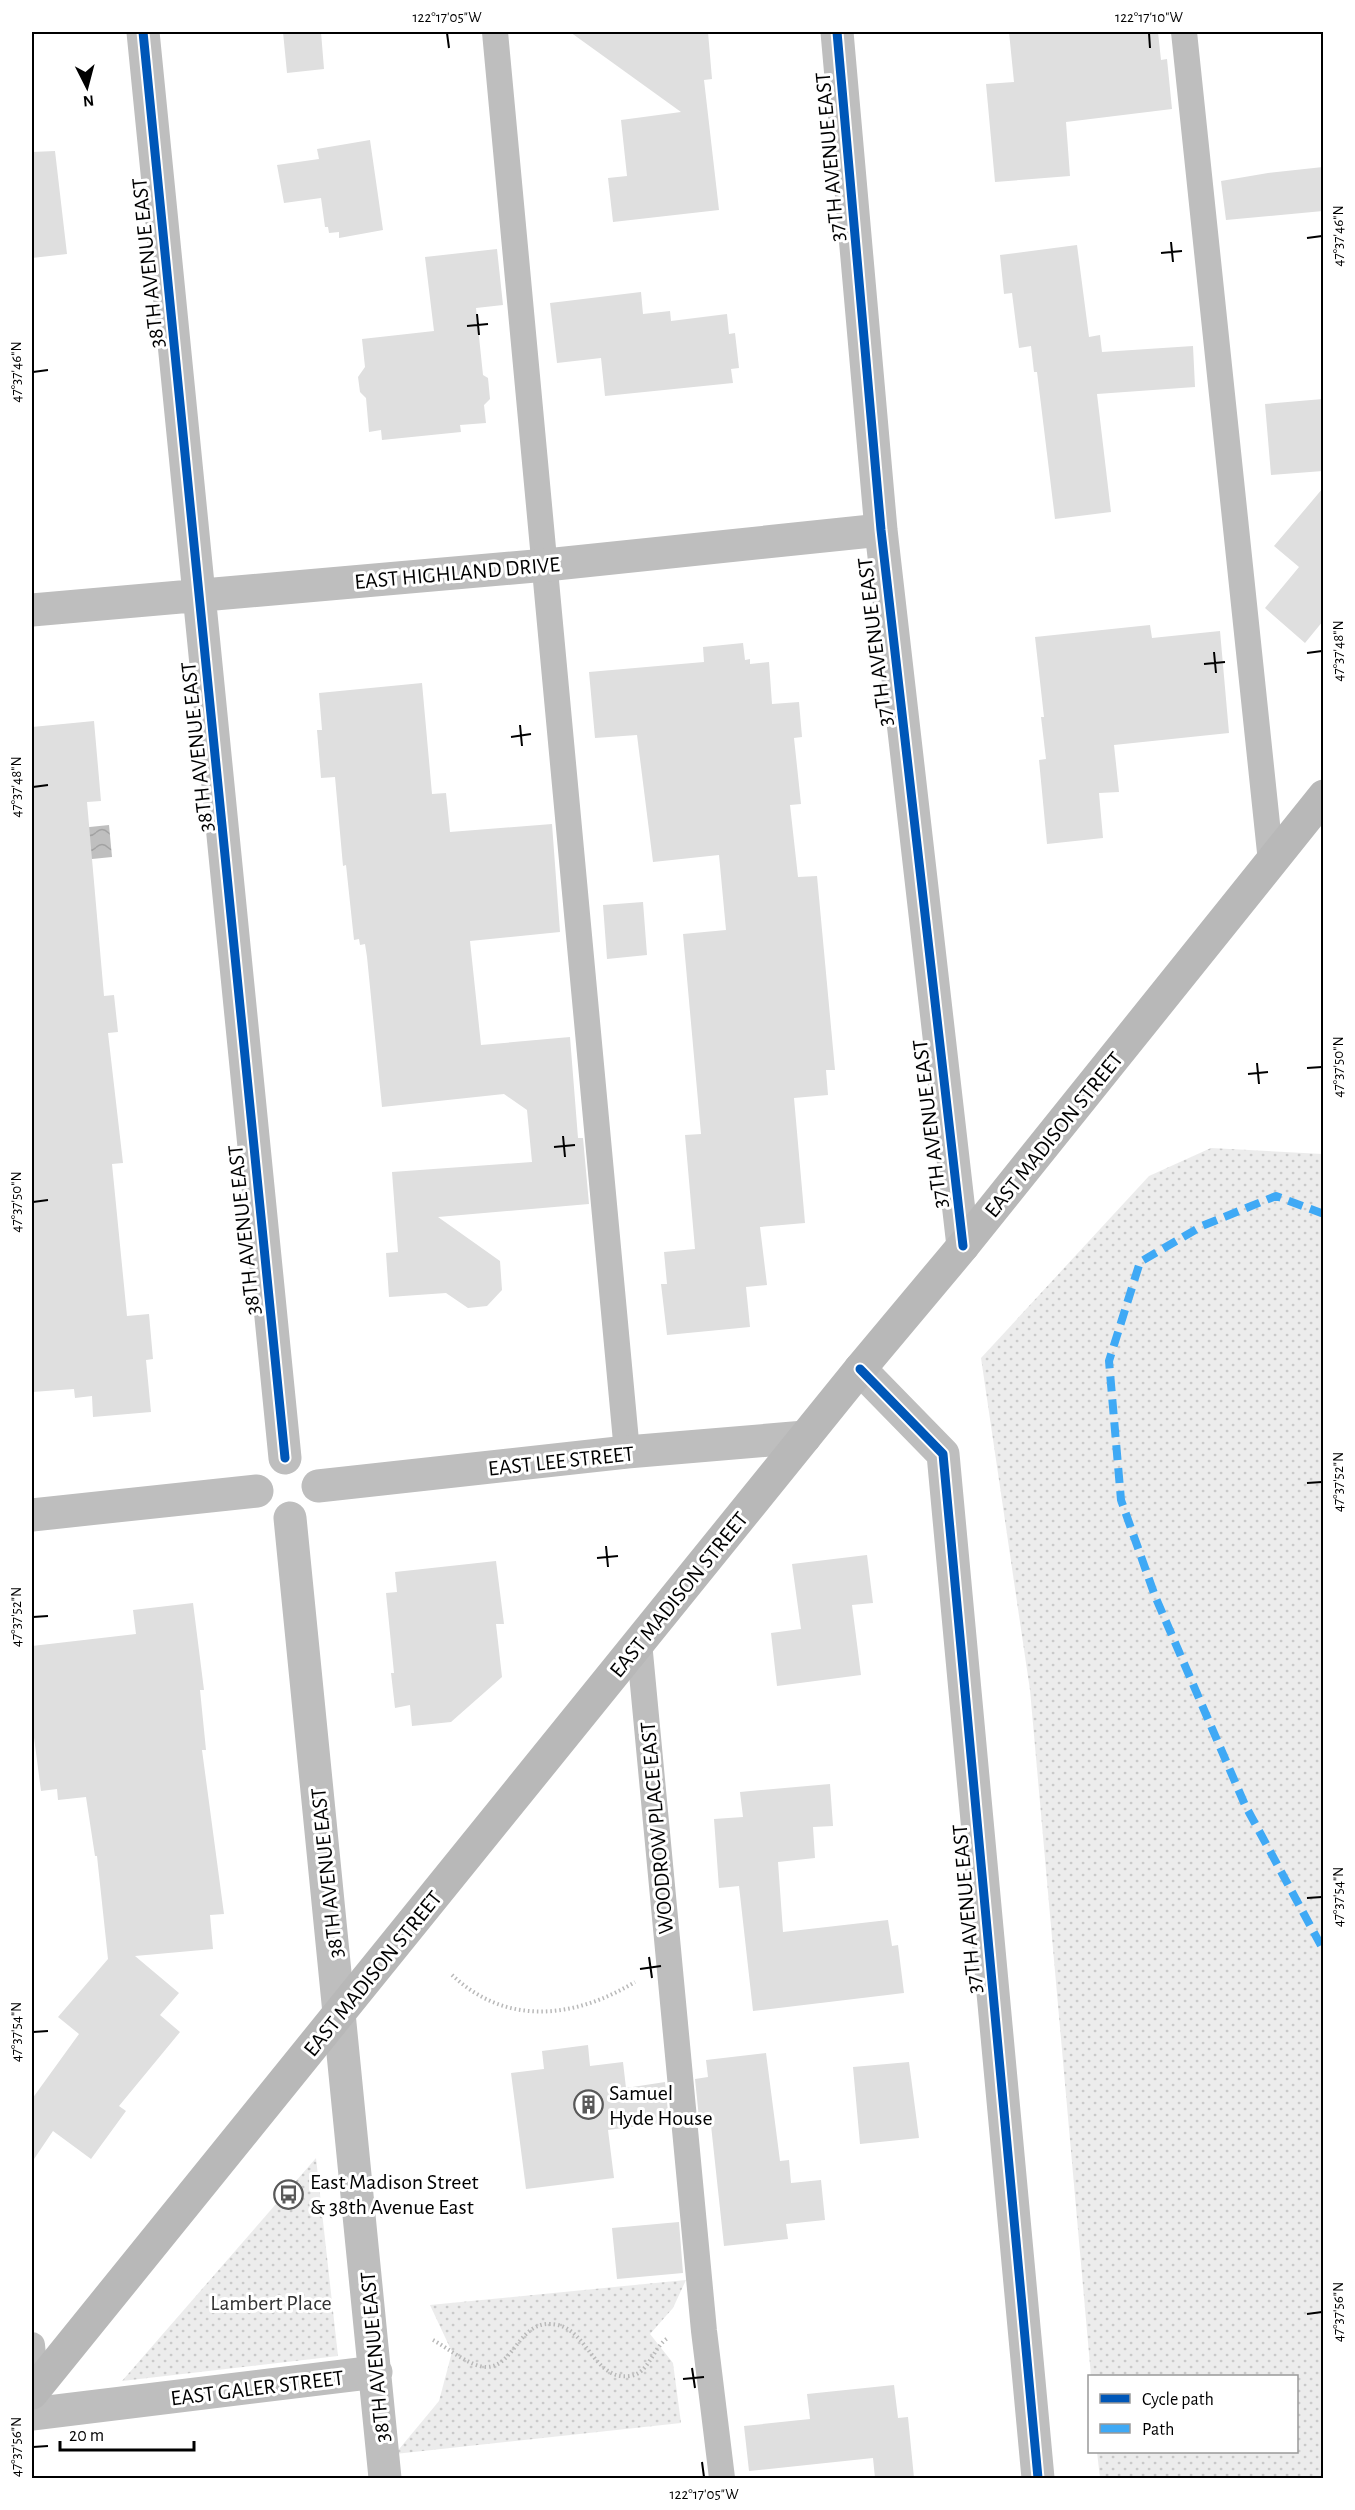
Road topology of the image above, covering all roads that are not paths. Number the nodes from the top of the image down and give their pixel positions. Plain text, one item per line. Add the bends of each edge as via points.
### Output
1 (143, 32) edge
2 (495, 32) edge
3 (837, 32) edge
4 (1184, 32) edge
5 (881, 530) junction
6 (546, 565) junction
7 (201, 594) junction
8 (32, 610) edge
9 (1323, 796) edge
10 (1270, 861) junction
11 (963, 1246) junction
12 (860, 1369) junction
13 (805, 1437) junction
14 (627, 1452) junction
15 (285, 1458) junction
16 (318, 1486) junction
17 (257, 1491) junction
18 (32, 1515) edge
19 (290, 1518) junction
20 (639, 1642) junction
21 (341, 2012) junction
22 (32, 2345) edge
23 (376, 2372) junction
24 (33, 2398) edge
25 (385, 2478) edge
26 (722, 2478) edge
27 (1038, 2478) edge

1 - 7 street, 38TH AVENUE EAST
2 - 6 lane
3 - 5 street, 37TH AVENUE EAST
4 - 10 lane
5 - 6 street, EAST HIGHLAND DRIVE
5 - 11 street, 37TH AVENUE EAST
6 - 7 street, EAST HIGHLAND DRIVE
6 - 14 lane
7 - 8 street, EAST HIGHLAND DRIVE
7 - 15 street, 38TH AVENUE EAST
9 - 10 main road, EAST MADISON STREET
10 - 11 main road, EAST MADISON STREET
11 - 12 main road, EAST MADISON STREET
12 - 13 main road, EAST MADISON STREET
12 - 27 street, 37TH AVENUE EAST via 943,1454
13 - 14 street, EAST LEE STREET
13 - 20 main road, EAST MADISON STREET
14 - 16 street, EAST LEE STREET
15 - 16 street via 306,1464
15 - 17 street via 269,1464 262,1472
16 - 19 street via 312,1508 304,1515
17 - 18 street
17 - 19 street via 266,1510
19 - 21 street, 38TH AVENUE EAST
20 - 21 main road, EAST MADISON STREET
20 - 26 lane, WOODROW PLACE EAST via 704,2331
21 - 23 street, 38TH AVENUE EAST
21 - 24 main road, EAST MADISON STREET
22 - 24 lane
23 - 24 street, EAST GALER STREET
23 - 25 street, 38TH AVENUE EAST

